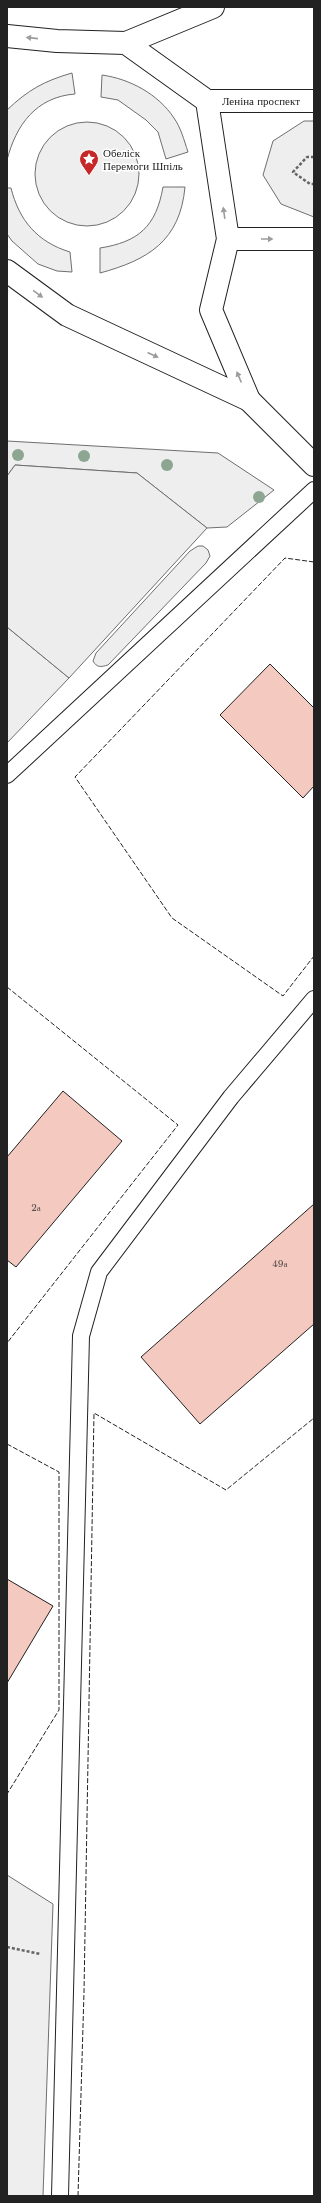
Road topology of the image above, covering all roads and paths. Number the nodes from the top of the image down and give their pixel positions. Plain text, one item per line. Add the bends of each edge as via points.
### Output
1 (213, 7) edge
2 (7, 36) edge
3 (126, 43) junction
4 (207, 101) junction
5 (314, 101) edge
6 (314, 157) edge
7 (314, 184) edge
8 (228, 239) junction
9 (314, 239) edge
10 (7, 271) edge
11 (248, 400) junction
12 (314, 465) edge
13 (314, 490) edge
14 (7, 775) edge
15 (314, 999) edge
16 (7, 1946) edge
17 (66, 1961) junction
18 (60, 2196) edge

1 - 3 street
3 -> 2 street via 56,41
3 - 4 street
4 - 5 street, Леніна проспект
8 -> 4 street
6 - 7 path via 307,157 293,172
8 -> 9 street
11 -> 8 street via 211,310
10 -> 11 street via 67,315
11 - 12 street
13 - 14 lane
15 - 17 lane via 231,1097 99,1272 81,1336
16 - 17 path
17 - 18 lane

